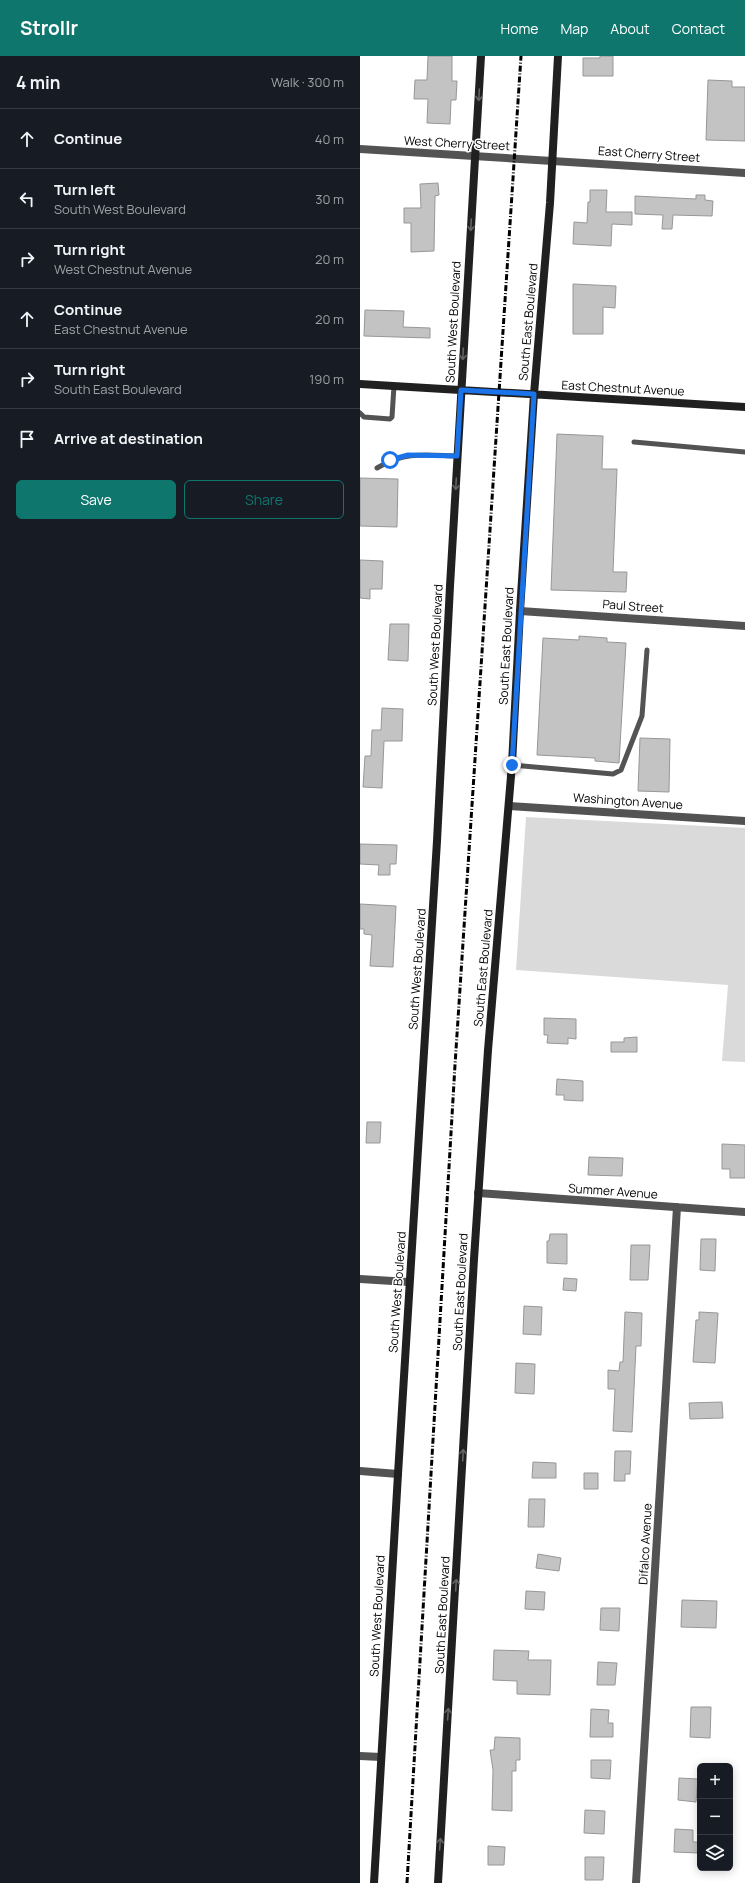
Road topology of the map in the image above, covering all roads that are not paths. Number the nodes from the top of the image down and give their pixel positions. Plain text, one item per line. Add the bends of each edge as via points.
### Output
1 (481, 56) edge
2 (558, 56) edge
3 (360, 150) edge
4 (475, 156) junction
5 (552, 160) junction
6 (745, 173) edge
7 (360, 384) edge
8 (394, 386) junction
9 (461, 390) junction
10 (534, 394) junction
11 (745, 407) edge
12 (360, 413) edge
13 (634, 442) dead end
14 (745, 452) edge
15 (457, 456) junction
16 (377, 468) dead end
17 (520, 611) junction
18 (745, 626) edge
19 (647, 650) dead end
20 (512, 765) junction
21 (508, 806) junction
22 (745, 821) edge
23 (478, 1193) junction
24 (677, 1207) junction
25 (745, 1212) edge
26 (360, 1279) edge
27 (409, 1282) junction
28 (360, 1472) edge
29 (398, 1474) junction
30 (360, 1756) edge
31 (381, 1757) junction
32 (374, 1883) edge
33 (438, 1883) edge
34 (636, 1883) edge

1 -> 4 main road, South West Boulevard
2 - 5 main road, South East Boulevard
3 - 4 street, West Cherry Street
4 - 5 street, West Cherry Street
4 -> 9 main road, South West Boulevard
5 - 6 street, East Cherry Street
5 - 10 main road, South East Boulevard
7 - 8 main road, East Chestnut Avenue
8 - 9 main road, East Chestnut Avenue
8 - 12 lane via 390,419 364,417
9 - 10 main road, East Chestnut Avenue
9 - 15 main road, South West Boulevard
10 - 11 main road, East Chestnut Avenue
10 - 17 main road, South East Boulevard
13 - 14 lane
15 - 16 lane via 408,455 390,460
15 -> 27 main road, South West Boulevard via 437,841
17 - 18 street, Paul Street
17 - 20 main road, South East Boulevard
19 - 20 lane via 642,716 621,770 613,774
20 - 21 main road, South East Boulevard
21 - 22 street, Washington Avenue
21 - 23 main road, South East Boulevard
23 - 24 street, Summer Avenue
33 -> 23 main road, South East Boulevard
24 - 25 street, Summer Avenue
24 - 34 street, Difalco Avenue
26 - 27 street
27 - 29 main road, South West Boulevard
28 - 29 street
29 - 31 main road, South West Boulevard
30 - 31 street
31 - 32 main road, South West Boulevard

